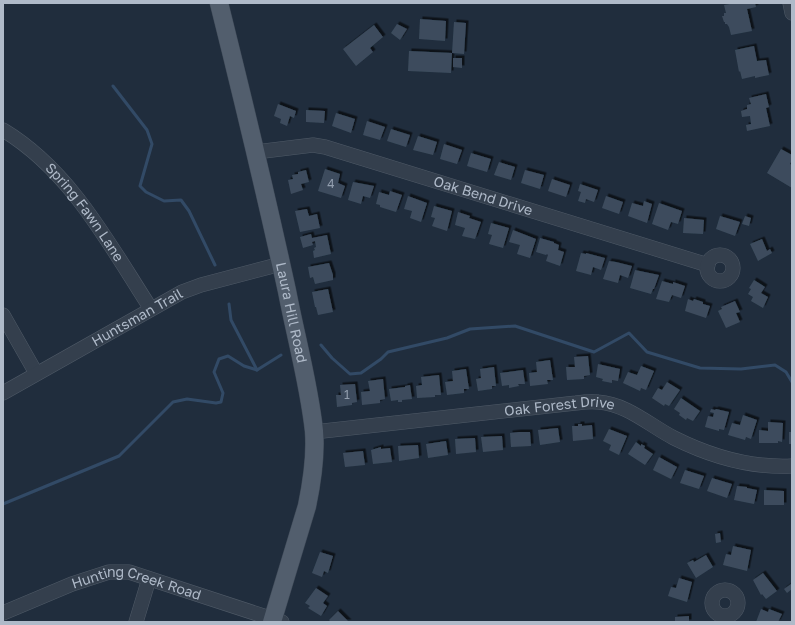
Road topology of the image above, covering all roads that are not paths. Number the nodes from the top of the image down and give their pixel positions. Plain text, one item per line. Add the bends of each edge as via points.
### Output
1 (219, 3) edge
2 (790, 3) edge
3 (792, 13) edge
4 (3, 130) edge
5 (256, 152) junction
6 (281, 264) junction
7 (708, 265) dead end
8 (150, 309) junction
9 (3, 315) edge
10 (36, 373) junction
11 (3, 393) edge
12 (314, 432) junction
13 (792, 466) edge
14 (149, 579) junction
15 (3, 613) edge
16 (275, 621) edge
17 (136, 622) edge

1 - 5 main road, Laura Hill Road
2 - 3 street
4 - 8 street, Spring Fawn Lane via 21,140 57,174 86,209
5 - 6 main road, Laura Hill Road
5 - 7 street, Oak Bend Drive via 313,145 325,147
6 - 8 street, Huntsman Trail via 202,285 182,292
6 - 12 main road, Laura Hill Road
8 - 10 street, Huntsman Trail
9 - 10 street
10 - 11 street, Huntsman Trail
12 - 13 street, Oak Forest Drive via 597,402 622,407 674,438 710,453 750,464
12 - 16 main road, Laura Hill Road via 314,457 307,506
14 - 15 street, Hunting Creek Road via 129,572 109,572 72,584
14 - 16 street, Hunting Creek Road
14 - 17 street

